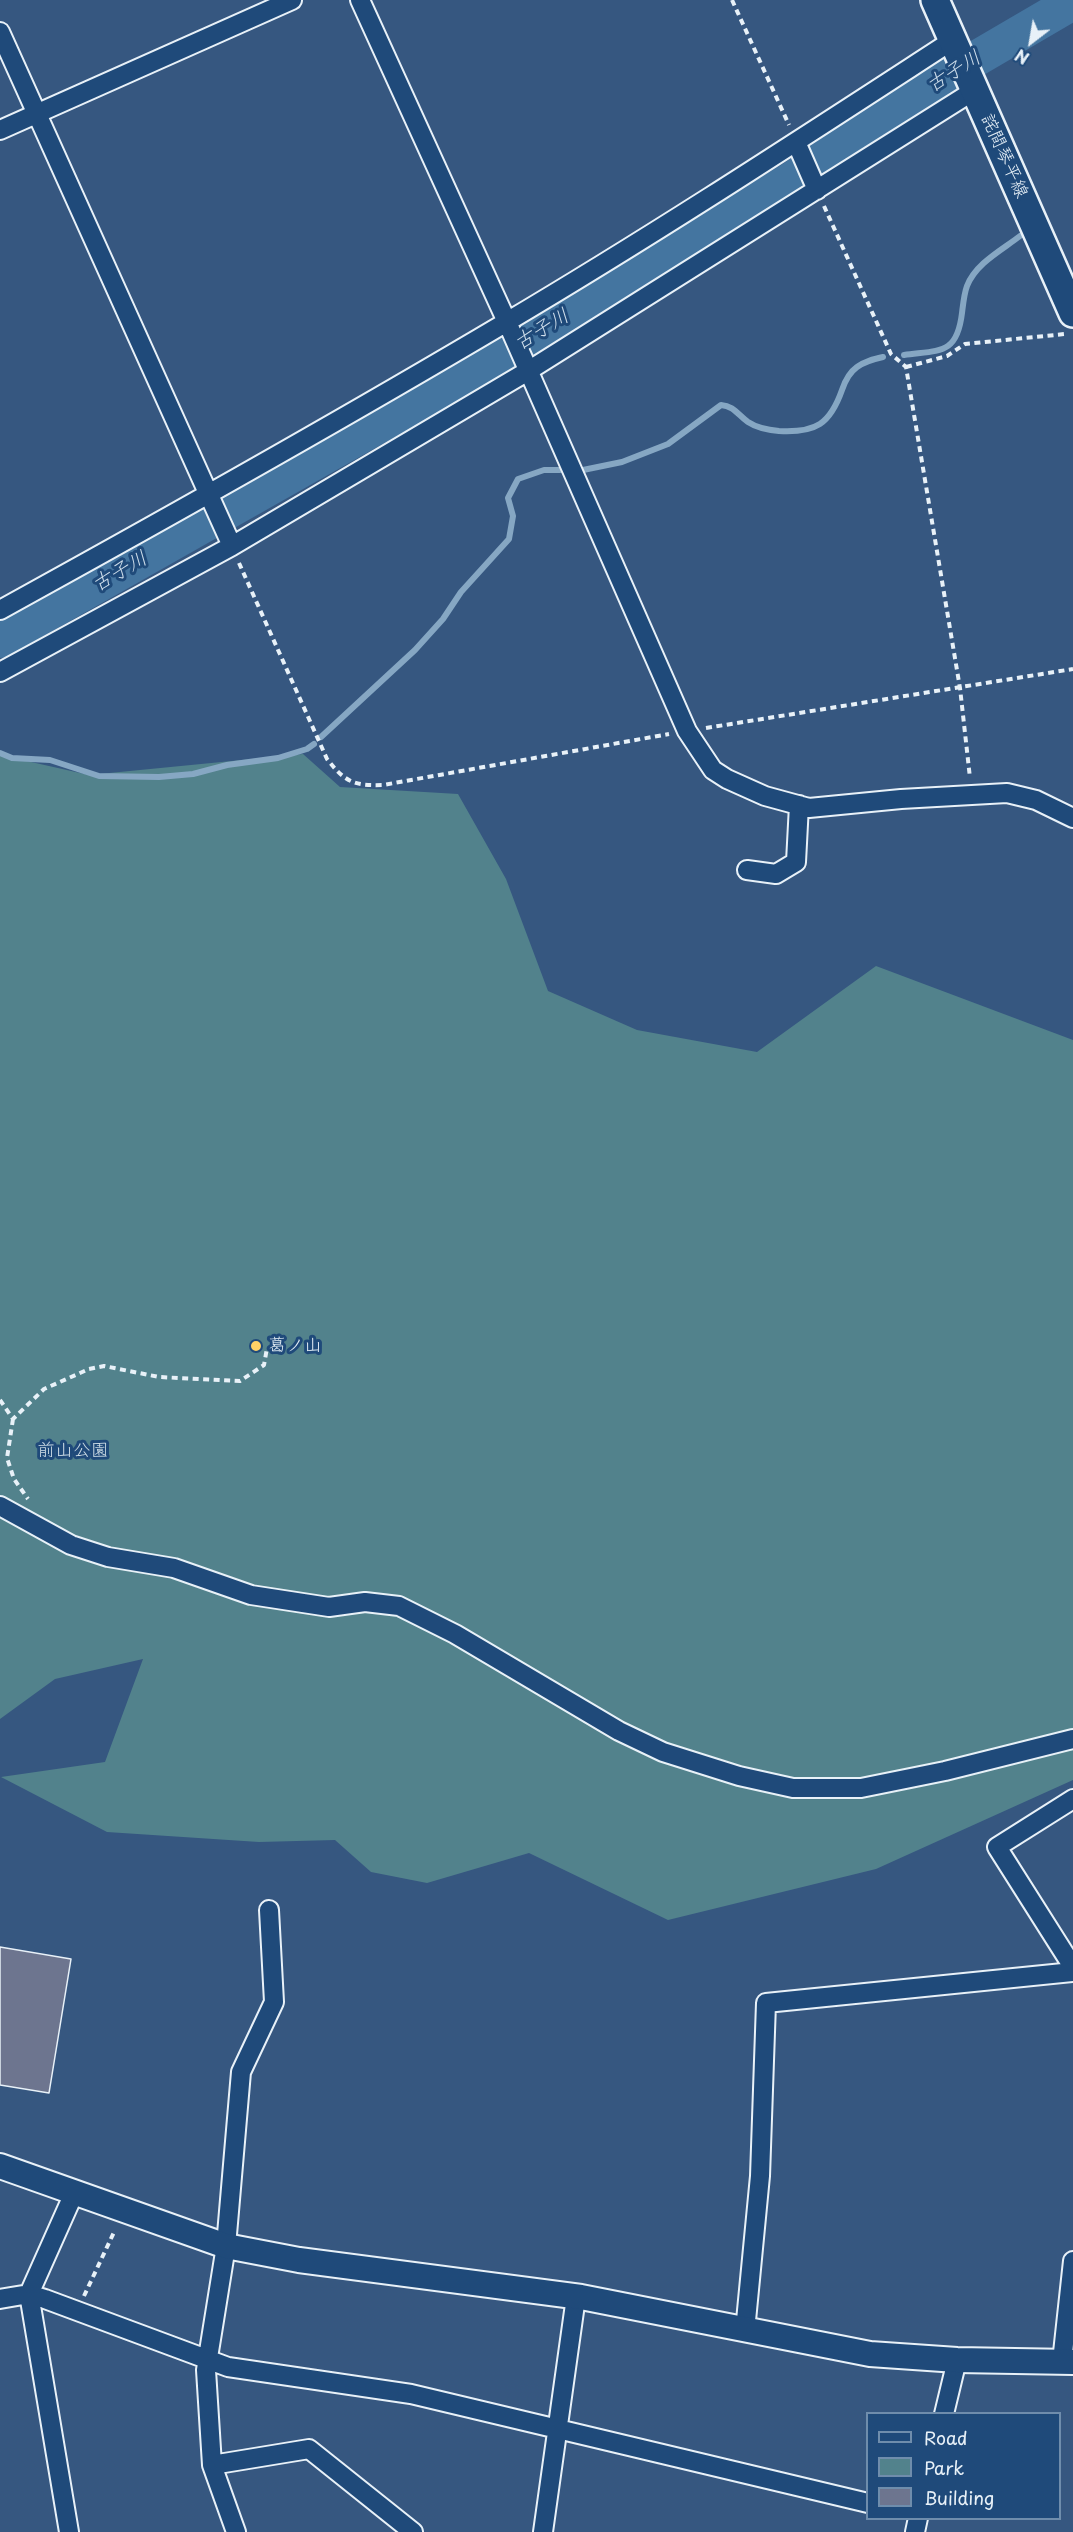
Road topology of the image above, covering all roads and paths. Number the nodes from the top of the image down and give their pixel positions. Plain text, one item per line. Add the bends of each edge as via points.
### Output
1 (292, 0) edge
2 (360, 0) edge
3 (732, 0) edge
4 (935, 0) edge
5 (0, 32) edge
6 (953, 40) junction
7 (975, 90) junction
8 (37, 114) junction
9 (0, 130) edge
10 (796, 142) junction
11 (817, 190) junction
12 (1073, 313) edge
13 (507, 322) junction
14 (1073, 333) edge
15 (526, 367) junction
16 (906, 367) junction
17 (207, 496) junction
18 (232, 546) junction
19 (0, 610) edge
20 (1073, 669) edge
21 (0, 672) edge
22 (960, 688) junction
23 (687, 730) junction
24 (972, 794) junction
25 (799, 805) junction
26 (1073, 818) edge
27 (747, 870) dead end
28 (267, 1348) dead end
29 (0, 1400) edge
30 (13, 1419) junction
31 (29, 1502) dead end
32 (0, 1506) edge
33 (1073, 1739) edge
34 (1073, 1799) edge
35 (269, 1910) dead end
36 (1073, 1970) edge
37 (0, 2166) edge
38 (75, 2191) junction
39 (125, 2209) junction
40 (226, 2246) junction
41 (1073, 2261) edge
42 (29, 2294) junction
43 (576, 2297) junction
44 (0, 2299) edge
45 (77, 2310) junction
46 (745, 2331) junction
47 (208, 2359) junction
48 (957, 2360) junction
49 (1068, 2362) edge
50 (944, 2412) edge
51 (558, 2428) junction
52 (212, 2465) junction
53 (866, 2503) edge
54 (69, 2532) edge
55 (236, 2532) edge
56 (413, 2532) edge
57 (543, 2532) edge

1 - 8 street
2 - 13 street
3 - 10 path
4 - 6 main road, 詫間琴平線
5 - 8 street
6 - 7 main road, 詫間琴平線
6 - 10 street
7 - 11 street
7 - 12 main road, 詫間琴平線
8 - 9 street
8 - 17 street
10 - 11 street
10 - 13 street
11 - 15 street
11 - 16 path via 891,354
13 - 15 street
13 - 17 street
14 - 16 path via 965,344 947,356
15 - 18 street
15 - 23 street
16 - 22 path
17 - 18 street
17 - 19 street
18 - 21 street
18 - 23 path via 327,759 357,785 383,785
20 - 22 path
22 - 23 path
22 - 24 path
23 - 25 street via 713,770 765,796
24 - 25 street via 809,808
24 - 26 street via 1006,793 1036,800
25 - 27 street via 796,862 776,874
28 - 30 path via 264,1365 240,1381 159,1377 104,1366 89,1369 44,1389
29 - 30 path
30 - 31 path via 7,1458 14,1479
32 - 33 street via 71,1545 108,1557 174,1568 251,1595 329,1607 365,1602 399,1606 663,1752 793,1788 861,1788
34 - 36 street via 997,1847
35 - 40 street via 274,2002 242,2072
36 - 46 street via 766,2003 760,2176
37 - 38 street
38 - 39 street
38 - 42 street
39 - 40 street
39 - 45 path
40 - 43 street via 298,2260
40 - 47 street
41 - 49 street
42 - 44 street
42 - 45 street
42 - 54 street
43 - 46 street
43 - 51 street
45 - 47 street
46 - 48 street via 870,2354
47 - 51 street via 228,2367 411,2394
47 - 52 street
48 - 49 street
48 - 50 street
51 - 53 street
51 - 57 street
52 - 55 street
52 - 56 street via 309,2449

